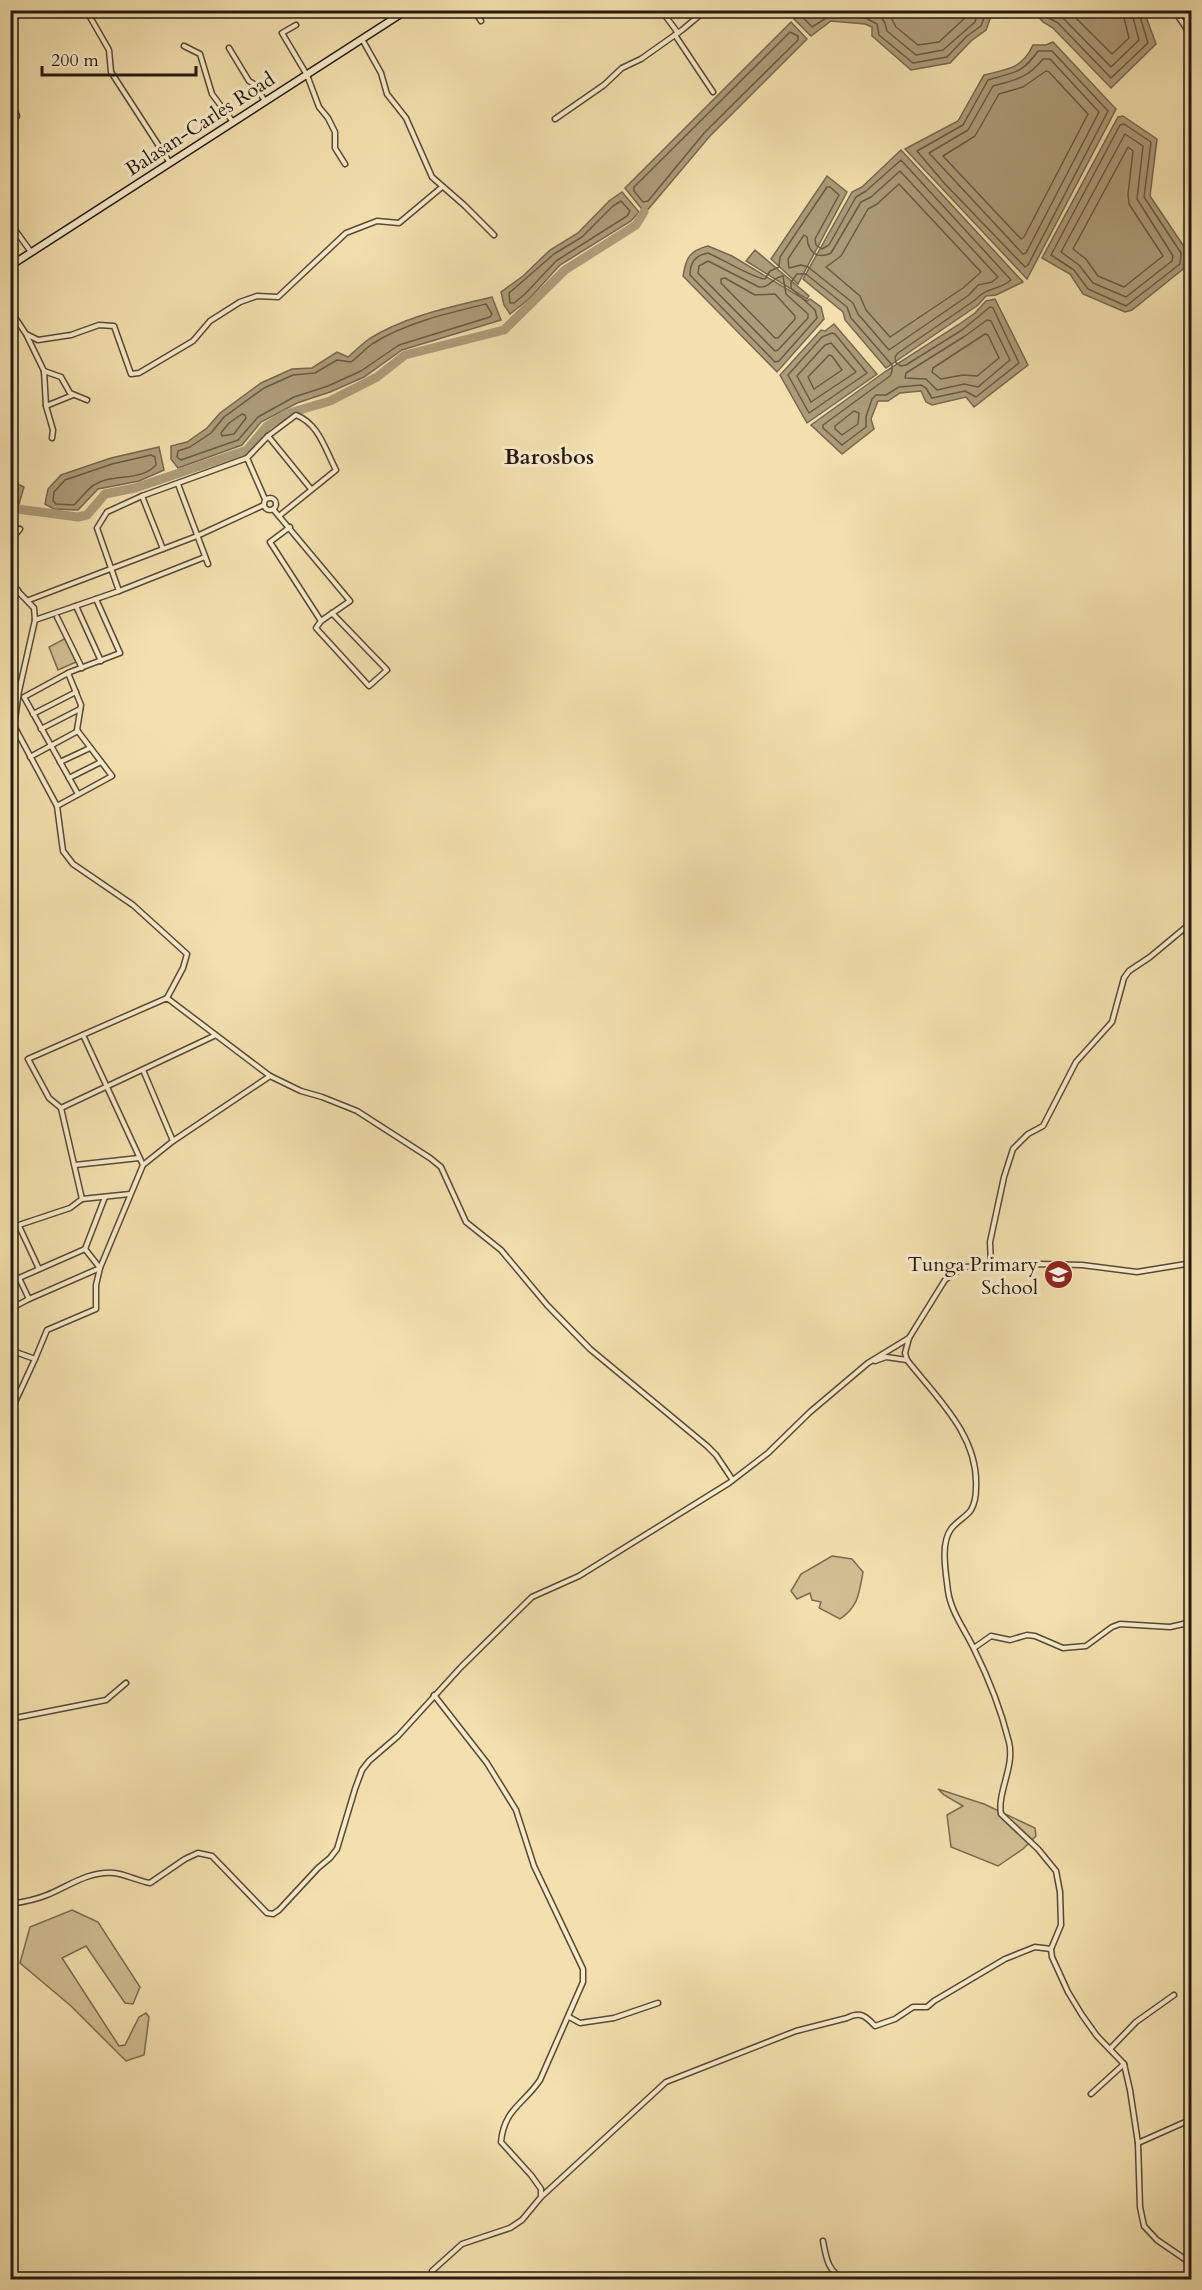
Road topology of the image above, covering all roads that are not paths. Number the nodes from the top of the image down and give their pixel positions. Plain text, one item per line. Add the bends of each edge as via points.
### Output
1 (86, 10) edge
2 (474, 10) edge
3 (661, 10) edge
4 (706, 10) edge
5 (1174, 10) edge
6 (404, 11) edge
7 (481, 21) dead end
8 (296, 25) dead end
9 (676, 34) junction
10 (1191, 37) edge
11 (362, 39) junction
12 (184, 46) dead end
13 (229, 48) dead end
14 (307, 75) junction
15 (712, 92) dead end
16 (10, 100) edge
17 (265, 102) junction
18 (555, 118) dead end
19 (233, 122) junction
20 (10, 125) edge
21 (170, 163) junction
22 (345, 164) dead end
23 (442, 187) junction
24 (10, 223) edge
25 (494, 235) dead end
26 (31, 253) junction
27 (10, 266) edge
28 (10, 310) edge
29 (26, 334) junction
30 (44, 371) junction
31 (74, 394) junction
32 (87, 400) dead end
33 (46, 406) junction
34 (268, 436) junction
35 (52, 438) dead end
36 (247, 458) junction
37 (178, 484) junction
38 (311, 489) junction
39 (141, 496) junction
40 (265, 500) junction
41 (264, 506) junction
42 (273, 509) junction
43 (279, 516) junction
44 (290, 527) junction
45 (20, 529) dead end
46 (197, 536) junction
47 (10, 541) edge
48 (163, 549) junction
49 (205, 556) junction
50 (208, 564) dead end
51 (111, 570) junction
52 (10, 583) edge
53 (18, 590) junction
54 (119, 591) junction
55 (96, 599) junction
56 (10, 600) edge
57 (29, 600) junction
58 (76, 606) junction
59 (332, 613) junction
60 (57, 617) dead end
61 (35, 620) junction
62 (321, 621) junction
63 (101, 661) junction
64 (82, 668) junction
65 (68, 673) junction
66 (76, 692) junction
67 (80, 709) junction
68 (33, 714) junction
69 (41, 729) junction
70 (78, 731) junction
71 (51, 746) junction
72 (90, 748) junction
73 (30, 757) junction
74 (60, 762) junction
75 (101, 762) junction
76 (69, 778) junction
77 (78, 794) junction
78 (57, 806) junction
79 (1191, 922) edge
80 (167, 998) junction
81 (83, 1035) junction
82 (216, 1035) junction
83 (143, 1070) junction
84 (270, 1076) junction
85 (106, 1086) junction
86 (61, 1108) junction
87 (173, 1141) junction
88 (139, 1158) junction
89 (75, 1165) junction
90 (143, 1165) junction
91 (130, 1194) junction
92 (105, 1197) junction
93 (82, 1199) junction
94 (19, 1226) junction
95 (10, 1228) edge
96 (85, 1249) junction
97 (1191, 1263) edge
98 (991, 1265) junction
99 (100, 1268) junction
100 (39, 1269) junction
101 (19, 1278) junction
102 (10, 1282) edge
103 (29, 1299) junction
104 (10, 1309) edge
105 (909, 1338) junction
106 (10, 1350) edge
107 (35, 1359) junction
108 (907, 1360) junction
109 (868, 1363) junction
110 (11, 1410) edge
111 (732, 1479) junction
112 (1191, 1622) edge
113 (974, 1648) junction
114 (126, 1683) dead end
115 (434, 1695) junction
116 (10, 1719) edge
117 (10, 1904) edge
118 (1051, 1949) junction
119 (1174, 1995) dead end
120 (658, 2003) dead end
121 (569, 2017) junction
122 (1110, 2049) junction
123 (1124, 2064) junction
124 (1091, 2094) dead end
125 (1191, 2119) edge
126 (1138, 2143) junction
127 (541, 2197) junction
128 (822, 2241) dead end
129 (1191, 2264) edge
130 (432, 2280) edge
131 (845, 2280) edge

1 - 21 street via 109,50 111,72
2 - 7 street
3 - 9 street
4 - 9 street
5 - 10 street
6 - 11 main road, Balasan-Carles Road
8 - 14 street via 282,33
9 - 15 street
9 - 18 street
11 - 14 main road, Balasan-Carles Road
11 - 23 street via 381,73 387,94 406,118 425,164
12 - 19 street via 200,54 212,94
13 - 17 street
14 - 17 main road, Balasan-Carles Road
14 - 22 street via 319,107 335,132 335,148
16 - 20 street via 17,116
17 - 19 main road, Balasan-Carles Road
19 - 21 main road, Balasan-Carles Road
21 - 26 main road, Balasan-Carles Road
23 - 25 street
23 - 29 street via 399,223 377,221 346,233 278,297 257,296 240,302 210,321 193,340 139,373 131,374 114,326 99,325 71,335 38,340
24 - 26 street
26 - 27 main road, Balasan-Carles Road
28 - 29 street
29 - 30 street
30 - 31 street via 62,377
30 - 33 street
31 - 32 street
31 - 33 street
33 - 35 street
34 - 36 street
34 - 38 street
34 - 38 street via 296,415 315,428 336,470
36 - 37 street
36 - 40 street
37 - 39 street
37 - 46 street
38 - 43 street
39 - 48 street
39 - 51 street via 107,512 97,528
40 - 41 street
40 - 42 street via 274,500
41 - 42 street
41 - 46 street
42 - 43 street
43 - 44 street
44 - 59 street via 350,601
44 - 62 street via 270,542
45 - 47 street
46 - 48 street
46 - 49 street
48 - 51 street
49 - 50 street
49 - 54 street
51 - 54 street
51 - 57 street
52 - 53 street
53 - 56 street
53 - 57 street
54 - 55 street
55 - 58 street
55 - 63 street via 120,653
57 - 61 street
58 - 61 street
58 - 63 street
59 - 62 street
59 - 62 street via 387,670 369,686 316,628
60 - 64 street
61 - 73 street via 14,726
63 - 64 street
64 - 65 street
65 - 66 street
65 - 68 street via 24,698
66 - 67 street
66 - 68 street
67 - 69 street
67 - 70 street
68 - 69 street
69 - 71 street
70 - 71 street
70 - 72 street
71 - 73 street
71 - 74 street
72 - 74 street
72 - 75 street
73 - 78 street
74 - 76 street
75 - 76 street
75 - 77 street via 112,776
76 - 77 street
77 - 78 street
78 - 80 street via 63,851 73,864 133,905 187,954
79 - 98 street via 1129,970 1112,1022 1076,1062 1043,1126 1013,1149 992,1234
80 - 81 street
80 - 82 street
81 - 85 street
81 - 86 street via 27,1059 49,1098
82 - 83 street
82 - 84 street
83 - 85 street
83 - 87 street
84 - 87 street
84 - 111 street via 357,1111 441,1167 466,1222 501,1250 590,1349 707,1446
85 - 86 street
85 - 88 street
86 - 89 street
87 - 90 street
88 - 89 street
88 - 90 street
89 - 93 street
90 - 91 street
91 - 92 street
91 - 99 street
92 - 93 street
92 - 96 street
93 - 94 street via 70,1208
94 - 95 street
94 - 100 street
96 - 99 street
96 - 100 street
97 - 98 street via 1137,1272 1082,1265
98 - 105 street via 963,1267 951,1274
99 - 103 street
99 - 107 street via 96,1309 47,1330
100 - 101 street
101 - 102 street
101 - 103 street
103 - 104 street
105 - 108 street
105 - 109 street
106 - 107 street
107 - 110 street
108 - 109 street via 886,1357
108 - 113 street via 944,1405 967,1440 975,1461 974,1503 953,1526 946,1547 953,1611
109 - 111 street via 768,1453
111 - 115 street via 579,1576 532,1597
112 - 113 street via 1170,1627 1120,1624 1086,1646 1063,1648 1027,1635 1010,1640 991,1636
113 - 118 street via 997,1700 1010,1746 1001,1814 1049,1861 1059,1880 1062,1925
114 - 116 street via 106,1700
115 - 117 street via 362,1770 337,1849 273,1914 261,1908 212,1856 198,1853 150,1883 115,1873 96,1874 29,1902
115 - 121 street via 487,1763 516,1810 534,1866 583,1969 583,1982
118 - 122 street via 1082,2016
118 - 127 street via 1035,1947 1005,1959 927,2007 913,2007 875,2026 867,2016 853,2015 796,2031 666,2082
119 - 122 street via 1136,2022
120 - 121 street via 614,2018 580,2023
121 - 127 street via 540,2080 508,2116 502,2131 501,2142 531,2175
122 - 123 street
123 - 124 street
123 - 126 street
125 - 126 street
126 - 129 street via 1144,2226
127 - 130 street via 510,2228 462,2244 432,2271
128 - 131 street via 827,2264

